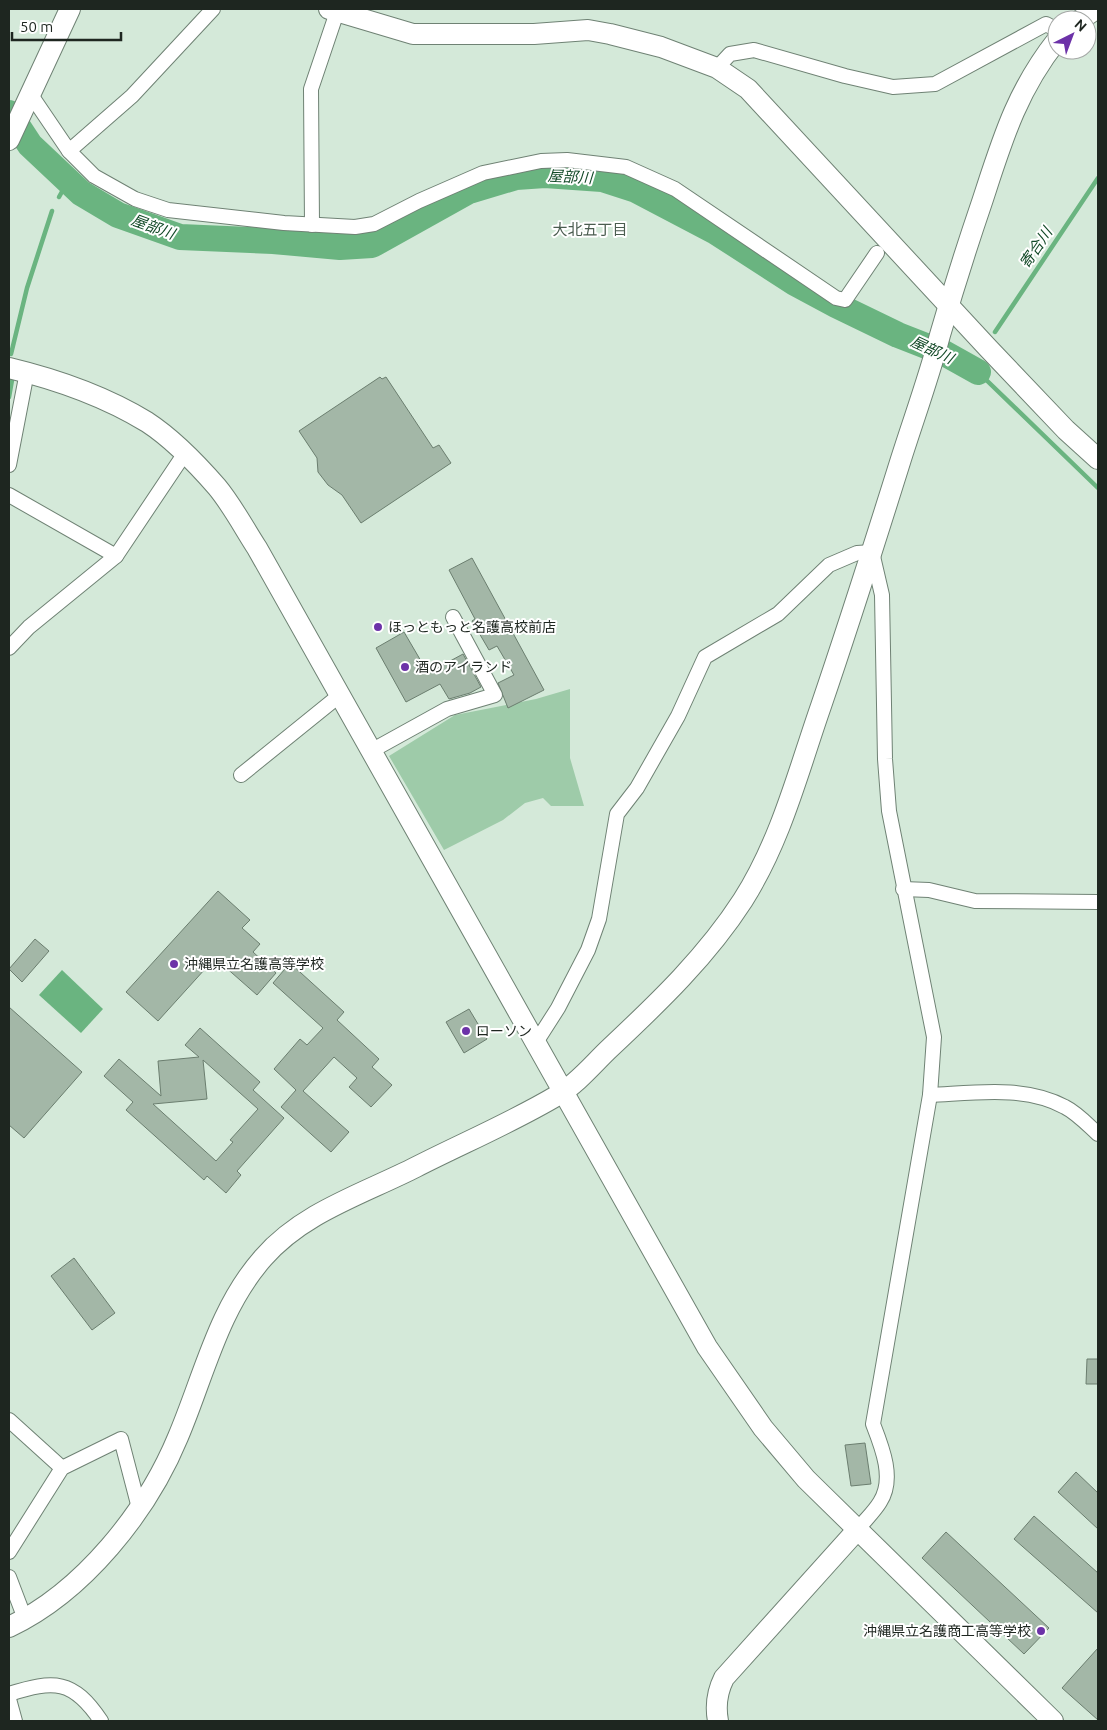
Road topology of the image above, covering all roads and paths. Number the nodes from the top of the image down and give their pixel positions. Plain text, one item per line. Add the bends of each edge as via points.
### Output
1 (70, 9) edge
2 (213, 9) edge
3 (335, 10) edge
4 (1047, 25) edge
5 (1047, 55) edge
6 (717, 68) junction
7 (30, 95) junction
8 (9, 140) edge
9 (69, 151) junction
10 (312, 225) junction
11 (877, 253) dead end
12 (949, 305) junction
13 (18, 370) edge
14 (185, 453) junction
15 (1098, 459) edge
16 (9, 465) edge
17 (9, 495) edge
18 (872, 552) junction
19 (116, 556) junction
20 (453, 618) dead end
21 (9, 648) edge
22 (340, 695) junction
23 (371, 751) junction
24 (241, 775) dead end
25 (903, 889) junction
26 (1098, 902) edge
27 (535, 1044) junction
28 (563, 1092) junction
29 (930, 1095) junction
30 (1098, 1134) edge
31 (9, 1420) edge
32 (62, 1468) junction
33 (138, 1508) junction
34 (858, 1529) junction
35 (9, 1552) edge
36 (9, 1577) edge
37 (17, 1623) edge
38 (9, 1694) edge
39 (9, 1700) edge
40 (15, 1721) edge
41 (101, 1721) edge
42 (718, 1721) edge
43 (1053, 1721) edge

1 - 7 street
2 - 9 street via 132,96
3 - 6 street via 413,34 534,34 588,30 661,47
3 - 10 street via 311,89
4 - 6 street via 935,84 893,87 754,50 730,54
5 - 12 street via 1027,85 1006,127
6 - 12 street via 748,89
7 - 8 street
7 - 9 street
9 - 10 street via 94,176 135,198 168,210
10 - 11 street via 355,227 374,224 419,200 483,173 541,161 567,160 626,166 675,189 836,298 845,300
12 - 15 street via 1066,430
12 - 18 street
13 - 14 street via 100,399 148,423
13 - 16 street
14 - 19 street
14 - 22 street via 218,488 257,548
17 - 19 street
18 - 25 street via 882,595 884,759 888,811
18 - 27 street via 857,552 829,565 778,614 705,657 678,716 637,788 617,814 599,919 588,950
18 - 28 street via 788,806 761,870 705,954
19 - 21 street via 29,627
20 - 23 street via 495,695 447,709
22 - 23 street
22 - 24 street
23 - 27 street
25 - 26 street via 929,890 976,901
25 - 29 street via 934,1037
27 - 28 street
28 - 33 street via 317,1214 283,1237 244,1282 220,1327 178,1437
28 - 34 street via 707,1347 763,1428 806,1479
29 - 30 street via 993,1092 1038,1096 1065,1107
29 - 34 street via 874,1424 883,1448 888,1480 881,1501
31 - 32 street
32 - 33 street via 121,1439
32 - 35 street
33 - 37 street via 86,1574
34 - 42 street via 724,1678 716,1702
34 - 43 street
36 - 37 street
38 - 41 street via 41,1684 58,1685 77,1692
39 - 40 street

